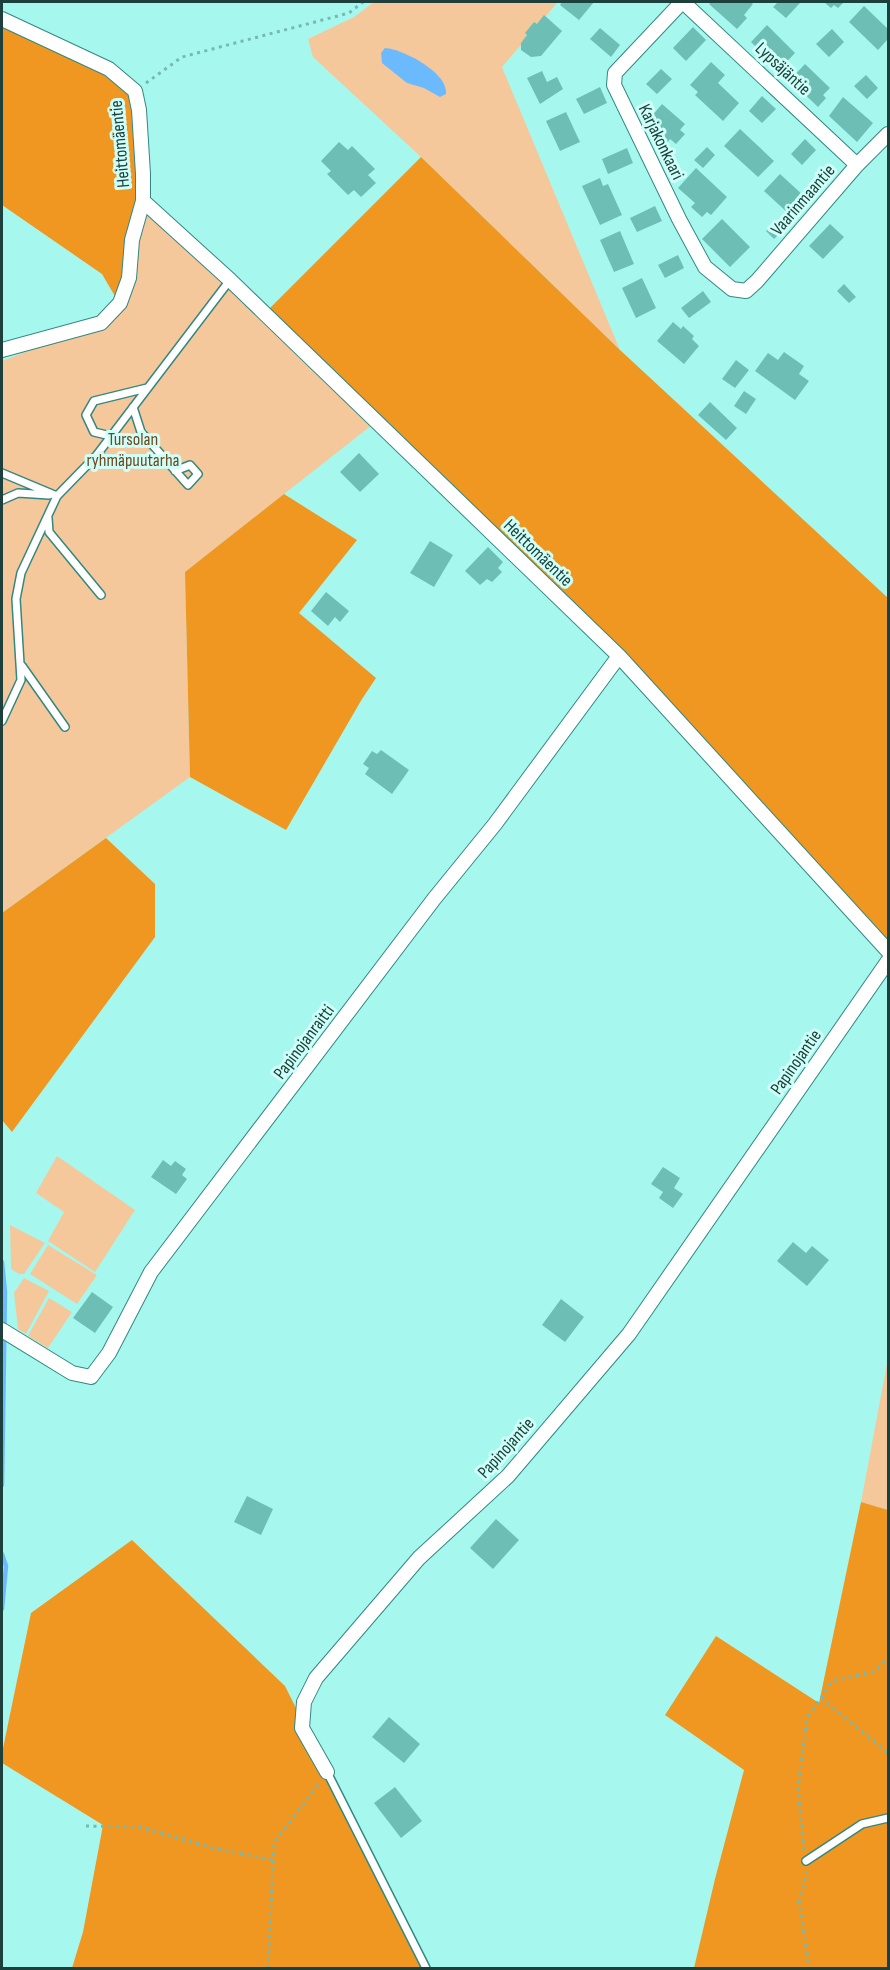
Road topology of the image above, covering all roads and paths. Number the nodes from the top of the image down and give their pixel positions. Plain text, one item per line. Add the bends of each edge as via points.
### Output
1 (363, 2) edge
2 (682, 2) edge
3 (2, 19) edge
4 (135, 91) junction
5 (888, 134) edge
6 (857, 165) junction
7 (143, 201) junction
8 (230, 280) junction
9 (746, 291) joint
10 (2, 350) edge
11 (147, 388) junction
12 (133, 407) junction
13 (111, 436) junction
14 (175, 471) dead end
15 (2, 473) edge
16 (57, 496) junction
17 (2, 500) edge
18 (48, 516) junction
19 (100, 595) dead end
20 (619, 656) junction
21 (20, 664) junction
22 (2, 721) edge
23 (64, 727) dead end
24 (888, 951) edge
25 (888, 961) edge
26 (8, 1333) edge
27 (888, 1659) edge
28 (821, 1698) junction
29 (888, 1753) edge
30 (327, 1772) junction
31 (888, 1818) edge
32 (86, 1826) dead end
33 (272, 1860) junction
34 (806, 1861) junction
35 (268, 1968) edge
36 (426, 1968) edge
37 (809, 1968) edge

1 - 4 path via 350,13 182,57
2 - 6 street, Lypsäjäntie
2 - 9 street, Karjakonkaari via 615,73 614,86 705,267 732,289
3 - 4 street, Heittomäentie via 109,69
4 - 7 street, Heittomäentie
5 - 6 street, Vaarinmaantie
6 - 9 street, Vaarinmaantie
7 - 8 street, Heittomäentie
7 - 10 street, Heittomäentie via 132,240 129,278 120,303 101,323
8 - 11 lane
8 - 20 street, Heittomäentie
11 - 12 lane
11 - 13 lane via 94,401 86,414 94,432
12 - 13 lane
12 - 14 lane via 141,432
13 - 16 lane
15 - 16 lane
16 - 17 lane via 18,492
16 - 18 lane
18 - 19 lane via 49,532
18 - 21 lane via 21,573 16,599
20 - 24 street, Heittomäentie
20 - 26 street, Papinojanraitti via 151,1272 109,1353 91,1377 72,1372
21 - 22 lane via 21,680
21 - 23 lane
25 - 30 street, Papinojantie via 628,1334 508,1476 419,1558 316,1678 304,1702 302,1728
27 - 28 path via 873,1672 832,1681
28 - 29 path
28 - 34 path via 807,1717 798,1788
30 - 33 path via 274,1843
30 - 36 lane, Papinojantie
31 - 34 lane via 862,1824
32 - 33 path via 139,1827
33 - 35 path
34 - 37 path via 800,1901

